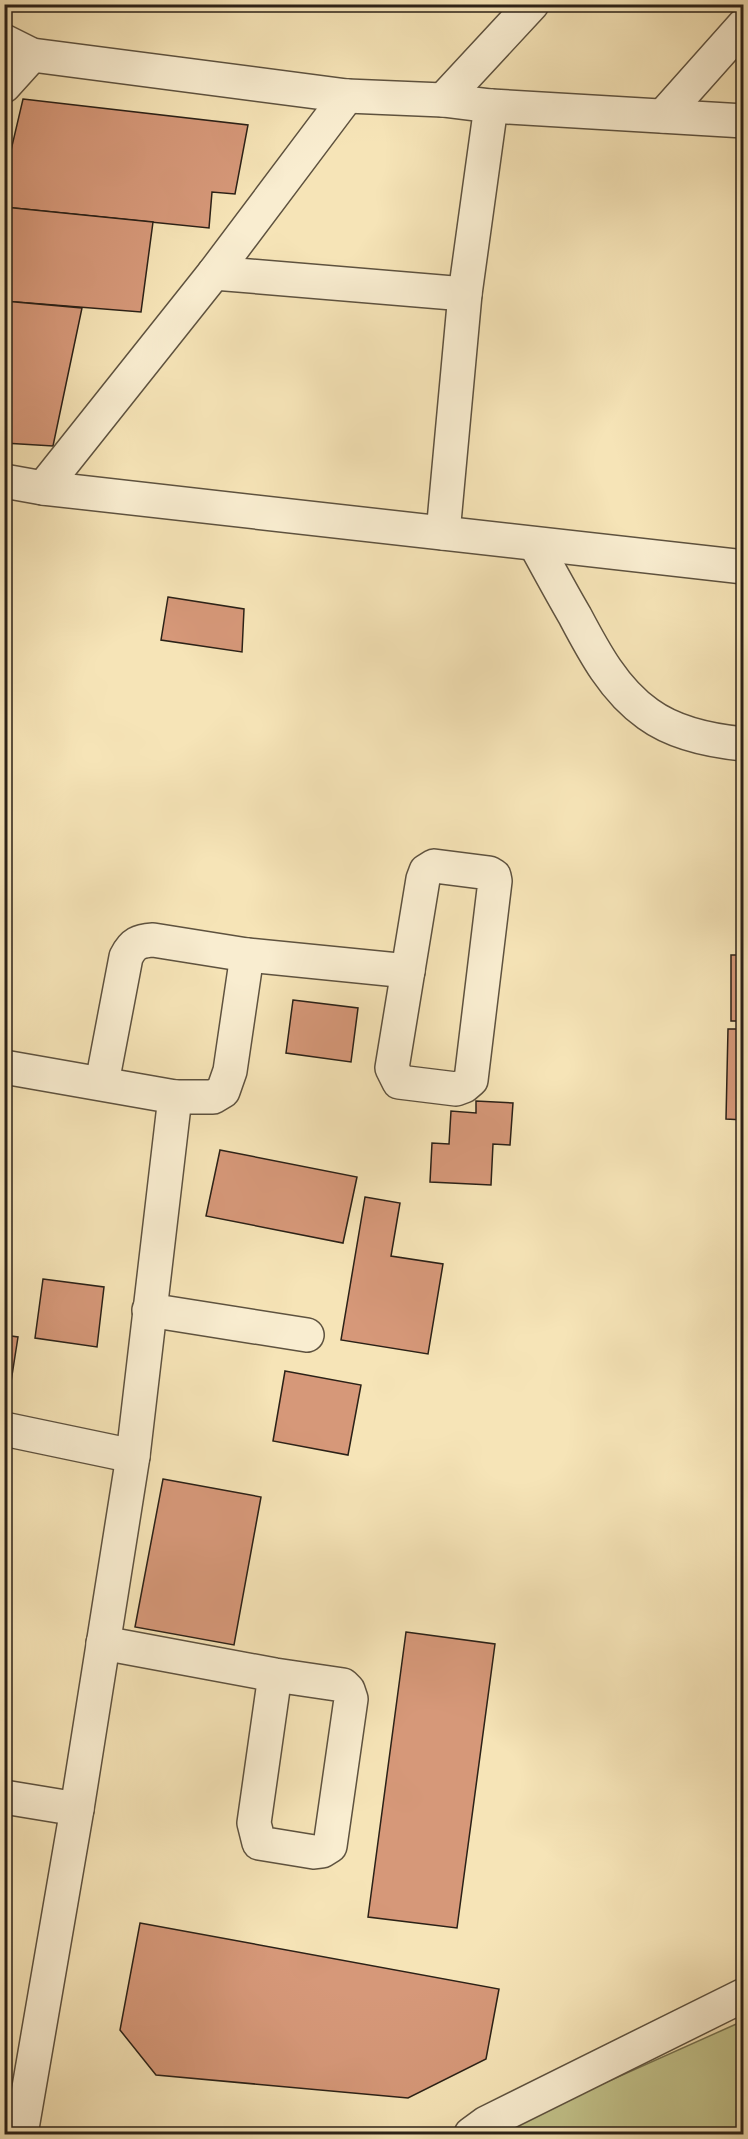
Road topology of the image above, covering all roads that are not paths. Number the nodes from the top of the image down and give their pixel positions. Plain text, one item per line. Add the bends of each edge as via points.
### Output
1 (532, 4) edge
2 (744, 25) edge
3 (18, 48) edge
4 (4, 86) edge
5 (347, 96) junction
6 (443, 100) junction
7 (491, 106) junction
8 (663, 116) junction
9 (744, 122) edge
10 (214, 273) junction
11 (465, 294) junction
12 (4, 481) edge
13 (43, 488) junction
14 (443, 533) junction
15 (535, 544) junction
16 (744, 567) edge
17 (744, 744) edge
18 (247, 955) junction
19 (408, 971) junction
20 (4, 1067) edge
21 (102, 1083) junction
22 (175, 1096) junction
23 (149, 1310) junction
24 (307, 1335) dead end
25 (4, 1429) edge
26 (133, 1456) junction
27 (103, 1643) junction
28 (275, 1675) junction
29 (4, 1797) edge
30 (77, 1809) junction
31 (744, 1995) edge
32 (21, 2134) edge
33 (471, 2134) edge

1 - 6 street
2 - 8 street
3 - 4 street
3 - 5 street
5 - 6 street
5 - 10 street
6 - 7 street
7 - 8 street
7 - 11 street
8 - 9 street
10 - 11 street
10 - 13 street
11 - 14 street
12 - 13 street
13 - 14 street
14 - 15 street
15 - 16 street
15 - 17 street via 602,665 630,699 649,715 676,728
18 - 19 street
18 - 21 street via 153,940 139,941 131,947
18 - 22 street via 230,1071 223,1091 213,1097
19 - 19 street via 426,871 434,866 494,876 471,1080 464,1086 456,1089 399,1082 396,1077 392,1068
20 - 21 street
21 - 22 street
22 - 23 street
23 - 24 street
23 - 26 street
25 - 26 street
26 - 27 street
27 - 28 street
27 - 30 street
28 - 28 street via 254,1823 256,1834 259,1844 321,1851 330,1846 351,1699 343,1685
29 - 30 street
30 - 32 street
31 - 33 street

